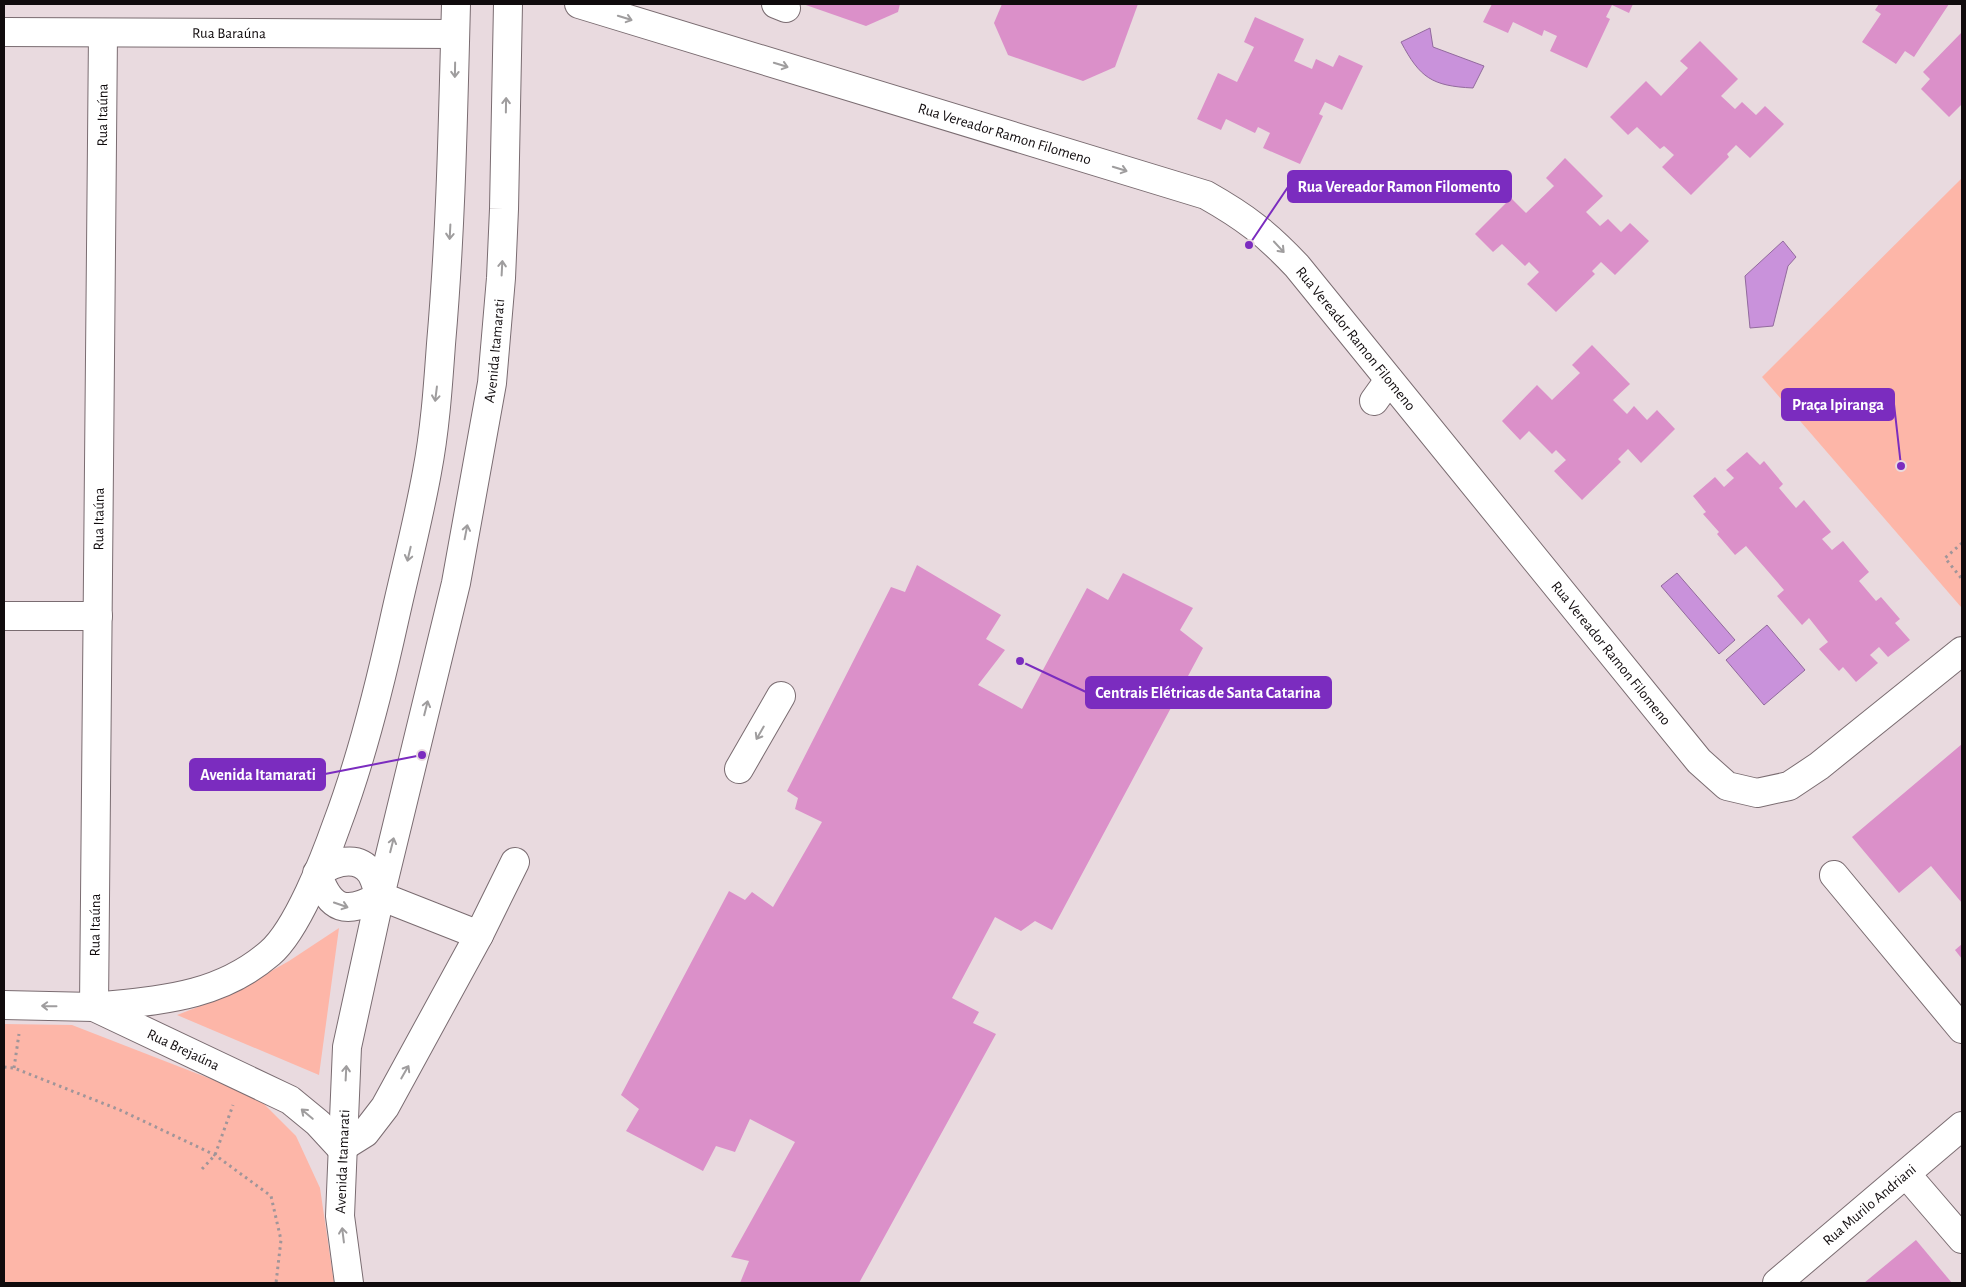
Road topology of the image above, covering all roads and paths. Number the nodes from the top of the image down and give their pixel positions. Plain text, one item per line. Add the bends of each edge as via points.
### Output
1 (456, 4) edge
2 (508, 4) edge
3 (578, 4) edge
4 (4, 32) edge
5 (103, 33) junction
6 (455, 34) junction
7 (1962, 543) edge
8 (1962, 579) edge
9 (4, 616) edge
10 (98, 616) junction
11 (1962, 651) edge
12 (781, 696) dead end
13 (739, 769) dead end
14 (515, 862) dead end
15 (317, 873) junction
16 (1834, 875) dead end
17 (380, 896) junction
18 (479, 935) junction
19 (4, 1005) edge
20 (94, 1007) junction
21 (1962, 1030) edge
22 (4, 1067) edge
23 (243, 1078) junction
24 (1962, 1126) edge
25 (342, 1148) junction
26 (215, 1155) junction
27 (202, 1169) dead end
28 (1906, 1174) junction
29 (1960, 1231) edge
30 (276, 1283) edge
31 (348, 1283) edge
32 (1777, 1283) edge

1 - 6 street
17 -> 2 street, Avenida Itamarati via 456,583 492,383 504,209
3 -> 11 street, Rua Vereador Ramon Filomeno via 1206,195 1240,214 1270,237 1297,266 1382,391 1699,762 1727,786 1757,794 1788,786 1819,766
4 - 5 street, Rua Baraúna
5 - 6 street, Rua Baraúna
5 - 10 street, Rua Itaúna
6 -> 15 street via 449,243 427,470 384,667 362,750 342,812
7 - 8 path via 1945,558
9 - 10 street
10 - 20 street, Rua Itaúna
12 -> 13 street
14 - 18 street
15 -> 17 street via 324,893 334,903 348,908 359,907
15 - 17 street via 332,864 346,861 361,864 372,873
15 - 20 street via 298,914 272,952 236,978 181,998
16 - 21 street
17 - 18 street
25 -> 17 street, Avenida Itamarati via 347,1047
25 -> 18 street via 365,1133 385,1107
20 -> 19 street, Rua Brejaúna
20 - 23 street, Rua Brejaúna
22 - 26 path via 14,1068 120,1110
25 -> 23 street, Rua Brejaúna via 290,1100
23 - 26 path
24 - 28 street, Rua Murilo Andriani
31 -> 25 street, Avenida Itamarati via 340,1216
26 - 27 path
26 - 30 path via 271,1196 281,1240
28 - 29 street
28 - 32 street, Rua Murilo Andriani

